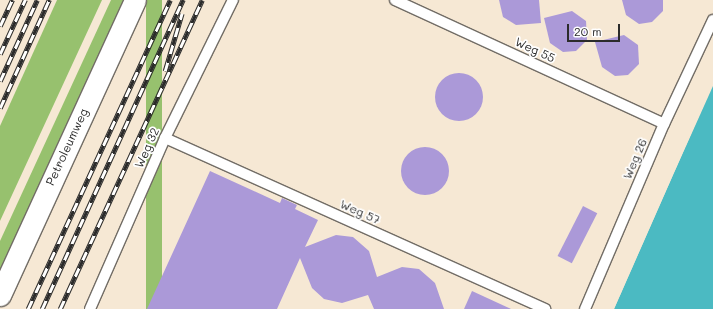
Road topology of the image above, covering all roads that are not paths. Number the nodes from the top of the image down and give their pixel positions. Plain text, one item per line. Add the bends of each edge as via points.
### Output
1 (135, 0) edge
2 (232, 0) edge
3 (396, 0) edge
4 (713, 20) edge
5 (664, 124) junction
6 (165, 138) junction
7 (0, 295) edge
8 (90, 309) edge
9 (545, 309) edge
10 (585, 309) edge

1 - 7 street, Petroleumweg
2 - 6 lane, Weg 32
3 - 5 lane, Weg 55
4 - 5 lane, Weg 26
5 - 10 lane, Weg 26
6 - 8 lane, Weg 32
6 - 9 lane, Weg 57

